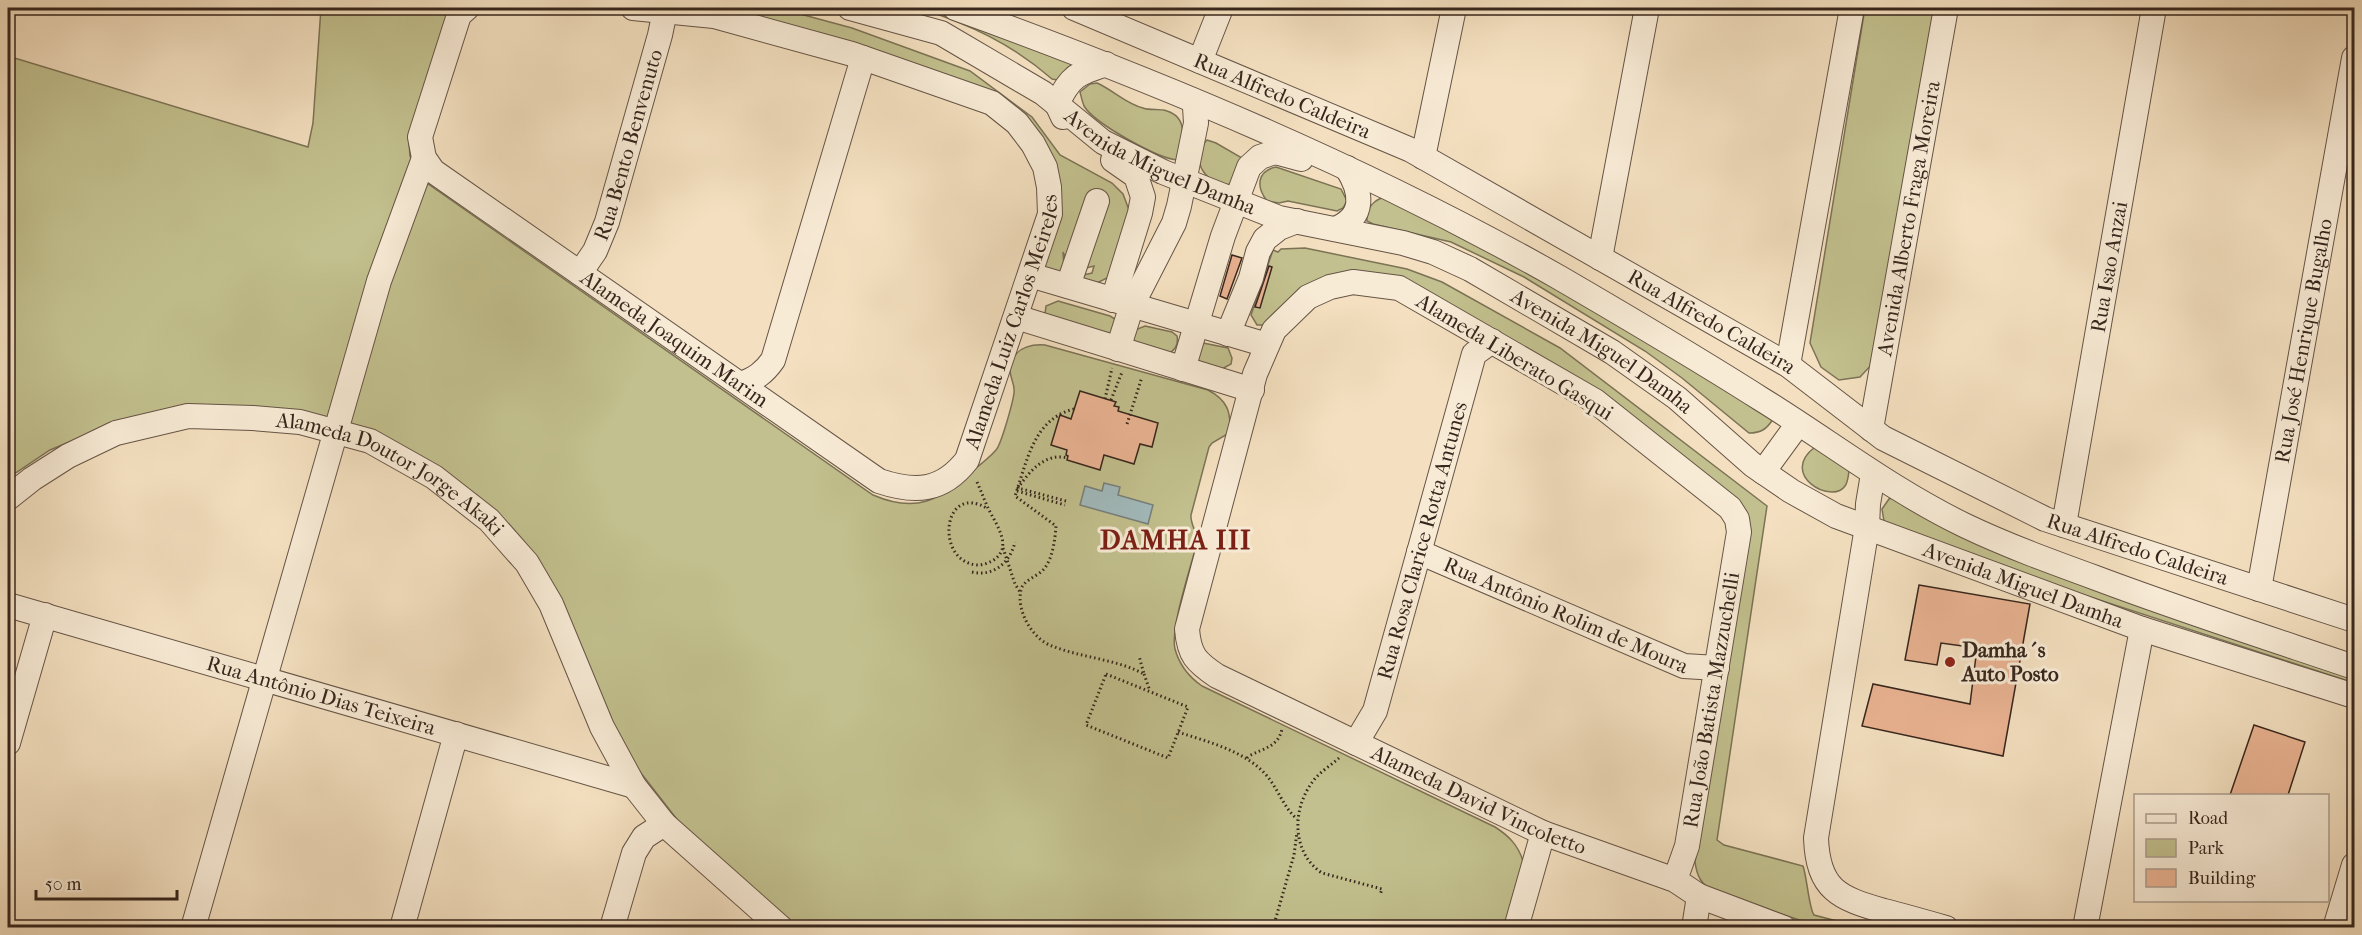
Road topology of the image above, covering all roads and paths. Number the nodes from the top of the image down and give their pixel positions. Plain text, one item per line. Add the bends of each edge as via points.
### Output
1 (467, 8) edge
2 (633, 8) edge
3 (850, 8) edge
4 (956, 8) edge
5 (1074, 8) edge
6 (1221, 8) edge
7 (1454, 8) edge
8 (1647, 8) edge
9 (1852, 8) edge
10 (1946, 8) edge
11 (2154, 8) edge
12 (665, 10) junction
13 (863, 58) junction
14 (2355, 58) edge
15 (1200, 61) junction
16 (1106, 64) junction
17 (1192, 100) junction
18 (1057, 104) junction
19 (1423, 157) junction
20 (424, 158) junction
21 (1345, 167) junction
22 (1186, 180) junction
23 (1097, 201) dead end
24 (1236, 202) junction
25 (1297, 221) junction
26 (1335, 229) junction
27 (1600, 258) junction
28 (580, 273) junction
29 (1030, 275) junction
30 (1068, 286) junction
31 (1122, 302) junction
32 (1016, 317) junction
33 (1196, 324) junction
34 (1228, 334) junction
35 (1270, 337) junction
36 (1492, 341) junction
37 (1122, 350) junction
38 (1788, 365) junction
39 (1183, 369) junction
40 (741, 384) junction
41 (1252, 390) junction
42 (1105, 399) dead end
43 (1111, 400) dead end
44 (1074, 409) dead end
45 (1798, 424) junction
46 (1871, 429) junction
47 (336, 432) junction
48 (1068, 458) dead end
49 (967, 460) junction
50 (1763, 472) junction
51 (1873, 474) junction
52 (937, 485) joint
53 (1017, 489) junction
54 (8, 498) edge
55 (1066, 503) dead end
56 (988, 509) junction
57 (1737, 519) joint
58 (2064, 525) junction
59 (1867, 527) junction
60 (1015, 542) dead end
61 (1002, 546) junction
62 (1419, 552) junction
63 (1006, 561) junction
64 (972, 572) dead end
65 (2259, 589) junction
66 (1020, 592) junction
67 (8, 605) edge
68 (45, 615) junction
69 (2355, 620) edge
70 (2142, 629) junction
71 (1139, 656) dead end
72 (2355, 667) edge
73 (1717, 668) junction
74 (1144, 674) junction
75 (264, 679) junction
76 (1150, 691) junction
77 (2355, 696) edge
78 (1286, 709) junction
79 (1178, 732) junction
80 (456, 735) junction
81 (8, 743) edge
82 (1356, 743) junction
83 (1247, 758) junction
84 (634, 786) junction
85 (1297, 819) junction
86 (664, 824) junction
87 (1297, 830) junction
88 (1543, 833) junction
89 (2355, 865) edge
90 (1675, 879) junction
91 (1380, 895) dead end
92 (1699, 896) junction
93 (193, 927) edge
94 (402, 927) edge
95 (612, 927) edge
96 (781, 927) edge
97 (1273, 927) edge
98 (1516, 927) edge
99 (1694, 927) edge
100 (1784, 927) edge
101 (1946, 927) edge
102 (2085, 927) edge
103 (2335, 927) edge

1 - 20 street via 459,15 420,137
2 - 12 street, Alameda Luiz Carlos Meireles
3 - 18 street, Avenida Miguel Damha via 941,33
4 - 16 street, Avenida Miguel Damha
5 - 15 street, Rua Alfredo Caldeira
6 - 15 street
7 - 19 street
8 - 27 street
9 - 38 street
10 - 46 street, Avenida Alberto Fraga Moreira
11 - 58 street, Rua Isao Anzai
12 - 13 street, Alameda Luiz Carlos Meireles via 714,16
12 - 28 street, Rua Bento Benvenuto via 607,222 596,251
13 - 29 street, Alameda Luiz Carlos Meireles via 992,103 1017,123 1045,167 1049,187 1050,214
13 - 40 street via 773,360 760,375
14 - 65 street, Rua José Henrique Bugalho
15 - 19 street, Rua Alfredo Caldeira
16 - 17 street, Avenida Miguel Damha
16 - 18 street via 1073,77
17 - 21 street, Avenida Miguel Damha
17 - 22 street via 1196,123
18 - 22 street, Avenida Miguel Damha via 1103,142
18 - 31 street via 1073,134 1136,176 1140,185 1143,197
19 - 27 street, Rua Alfredo Caldeira
20 - 28 street, Alameda Joaquim Marim via 434,171
20 - 47 street via 379,281
21 - 24 street via 1267,153 1249,167
21 - 26 street via 1354,180 1359,203 1353,218
21 - 45 street, Avenida Miguel Damha via 1438,211 1561,279
22 - 24 street, Avenida Miguel Damha
22 - 31 street via 1174,223
23 - 30 street
24 - 25 street, Avenida Miguel Damha
24 - 33 street
25 - 26 street, Avenida Miguel Damha
25 - 34 street via 1265,239
26 - 50 street, Avenida Miguel Damha via 1403,243 1470,269 1638,370
27 - 38 street, Rua Alfredo Caldeira
28 - 40 street, Alameda Joaquim Marim
29 - 30 street
29 - 32 street, Alameda Luiz Carlos Meireles
30 - 31 street
31 - 33 street
31 - 37 street
32 - 37 street
32 - 49 street, Alameda Luiz Carlos Meireles
33 - 34 street
33 - 39 street
34 - 35 street
35 - 36 street, Alameda Liberato Gasqui via 1308,297 1353,282 1399,288
35 - 41 street
36 - 57 street, Alameda Liberato Gasqui via 1595,401 1720,499
36 - 62 street, Rua Rosa Clarice Rotta Antunes via 1474,354
37 - 39 street
37 - 42 path
37 - 43 path
38 - 46 street, Rua Alfredo Caldeira
39 - 41 street
40 - 52 street, Alameda Joaquim Marim via 879,481 900,488
41 - 78 street, Alameda David Vincoletto via 1191,612 1188,647 1199,664 1217,676
44 - 53 path via 1058,415 1037,436
45 - 50 street
45 - 51 street, Avenida Miguel Damha
46 - 58 street, Rua Alfredo Caldeira via 2045,519
47 - 54 street, Alameda Doutor Jorge Akaki via 300,422 188,416 116,433 68,456
47 - 75 street
47 - 84 street, Alameda Doutor Jorge Akaki via 370,441 434,477 489,520 527,563 551,604 602,727
48 - 53 path via 1061,456 1035,466
49 - 52 street, Alameda Luiz Carlos Meireles via 956,474
49 - 56 path
50 - 59 street, Avenida Miguel Damha via 1836,516
51 - 59 street
51 - 72 street, Avenida Miguel Damha via 2019,550
53 - 55 path
53 - 66 path via 1015,496 1056,525 1048,562
56 - 61 path via 998,525
56 - 61 path via 971,503 954,511 948,531 952,547 963,559 979,565 997,558
57 - 73 street, Rua João Batista Mazzuchelli via 1739,532
58 - 65 street, Rua Alfredo Caldeira
59 - 70 street, Avenida Miguel Damha
59 - 101 street via 1816,838 1819,865 1832,888 1849,901
60 - 63 path
61 - 63 path
62 - 73 street, Rua Antônio Rolim de Moura via 1684,666
62 - 82 street, Rua Rosa Clarice Rotta Antunes via 1375,711
63 - 64 path via 987,572
63 - 66 path
65 - 69 street, Rua Alfredo Caldeira
66 - 74 path via 1021,613 1049,646
67 - 68 street, Rua Antônio Dias Teixeira
68 - 75 street, Rua Antônio Dias Teixeira
68 - 81 street
70 - 77 street, Avenida Miguel Damha
70 - 102 street
71 - 74 path
73 - 90 street, Rua João Batista Mazzuchelli via 1687,846
74 - 76 path
75 - 80 street, Rua Antônio Dias Teixeira
75 - 93 street
76 - 79 path via 1188,706
76 - 79 path via 1106,674 1086,725 1168,758
78 - 82 street, Alameda David Vincoletto
78 - 83 path via 1280,738
79 - 83 path
80 - 84 street, Rua Antônio Dias Teixeira
80 - 94 street
82 - 85 path via 1315,779
82 - 88 street, Alameda David Vincoletto
83 - 85 path via 1265,774
84 - 86 street, Alameda Doutor Jorge Akaki
85 - 87 path
86 - 95 street via 644,837 634,853
86 - 96 street, Alameda Doutor Jorge Akaki
87 - 91 path via 1308,859 1322,873 1382,889
87 - 97 path via 1294,855
88 - 90 street, Alameda David Vincoletto
88 - 98 street
89 - 103 street
90 - 92 street, Alameda David Vincoletto
92 - 99 street
92 - 100 street, Alameda David Vincoletto

